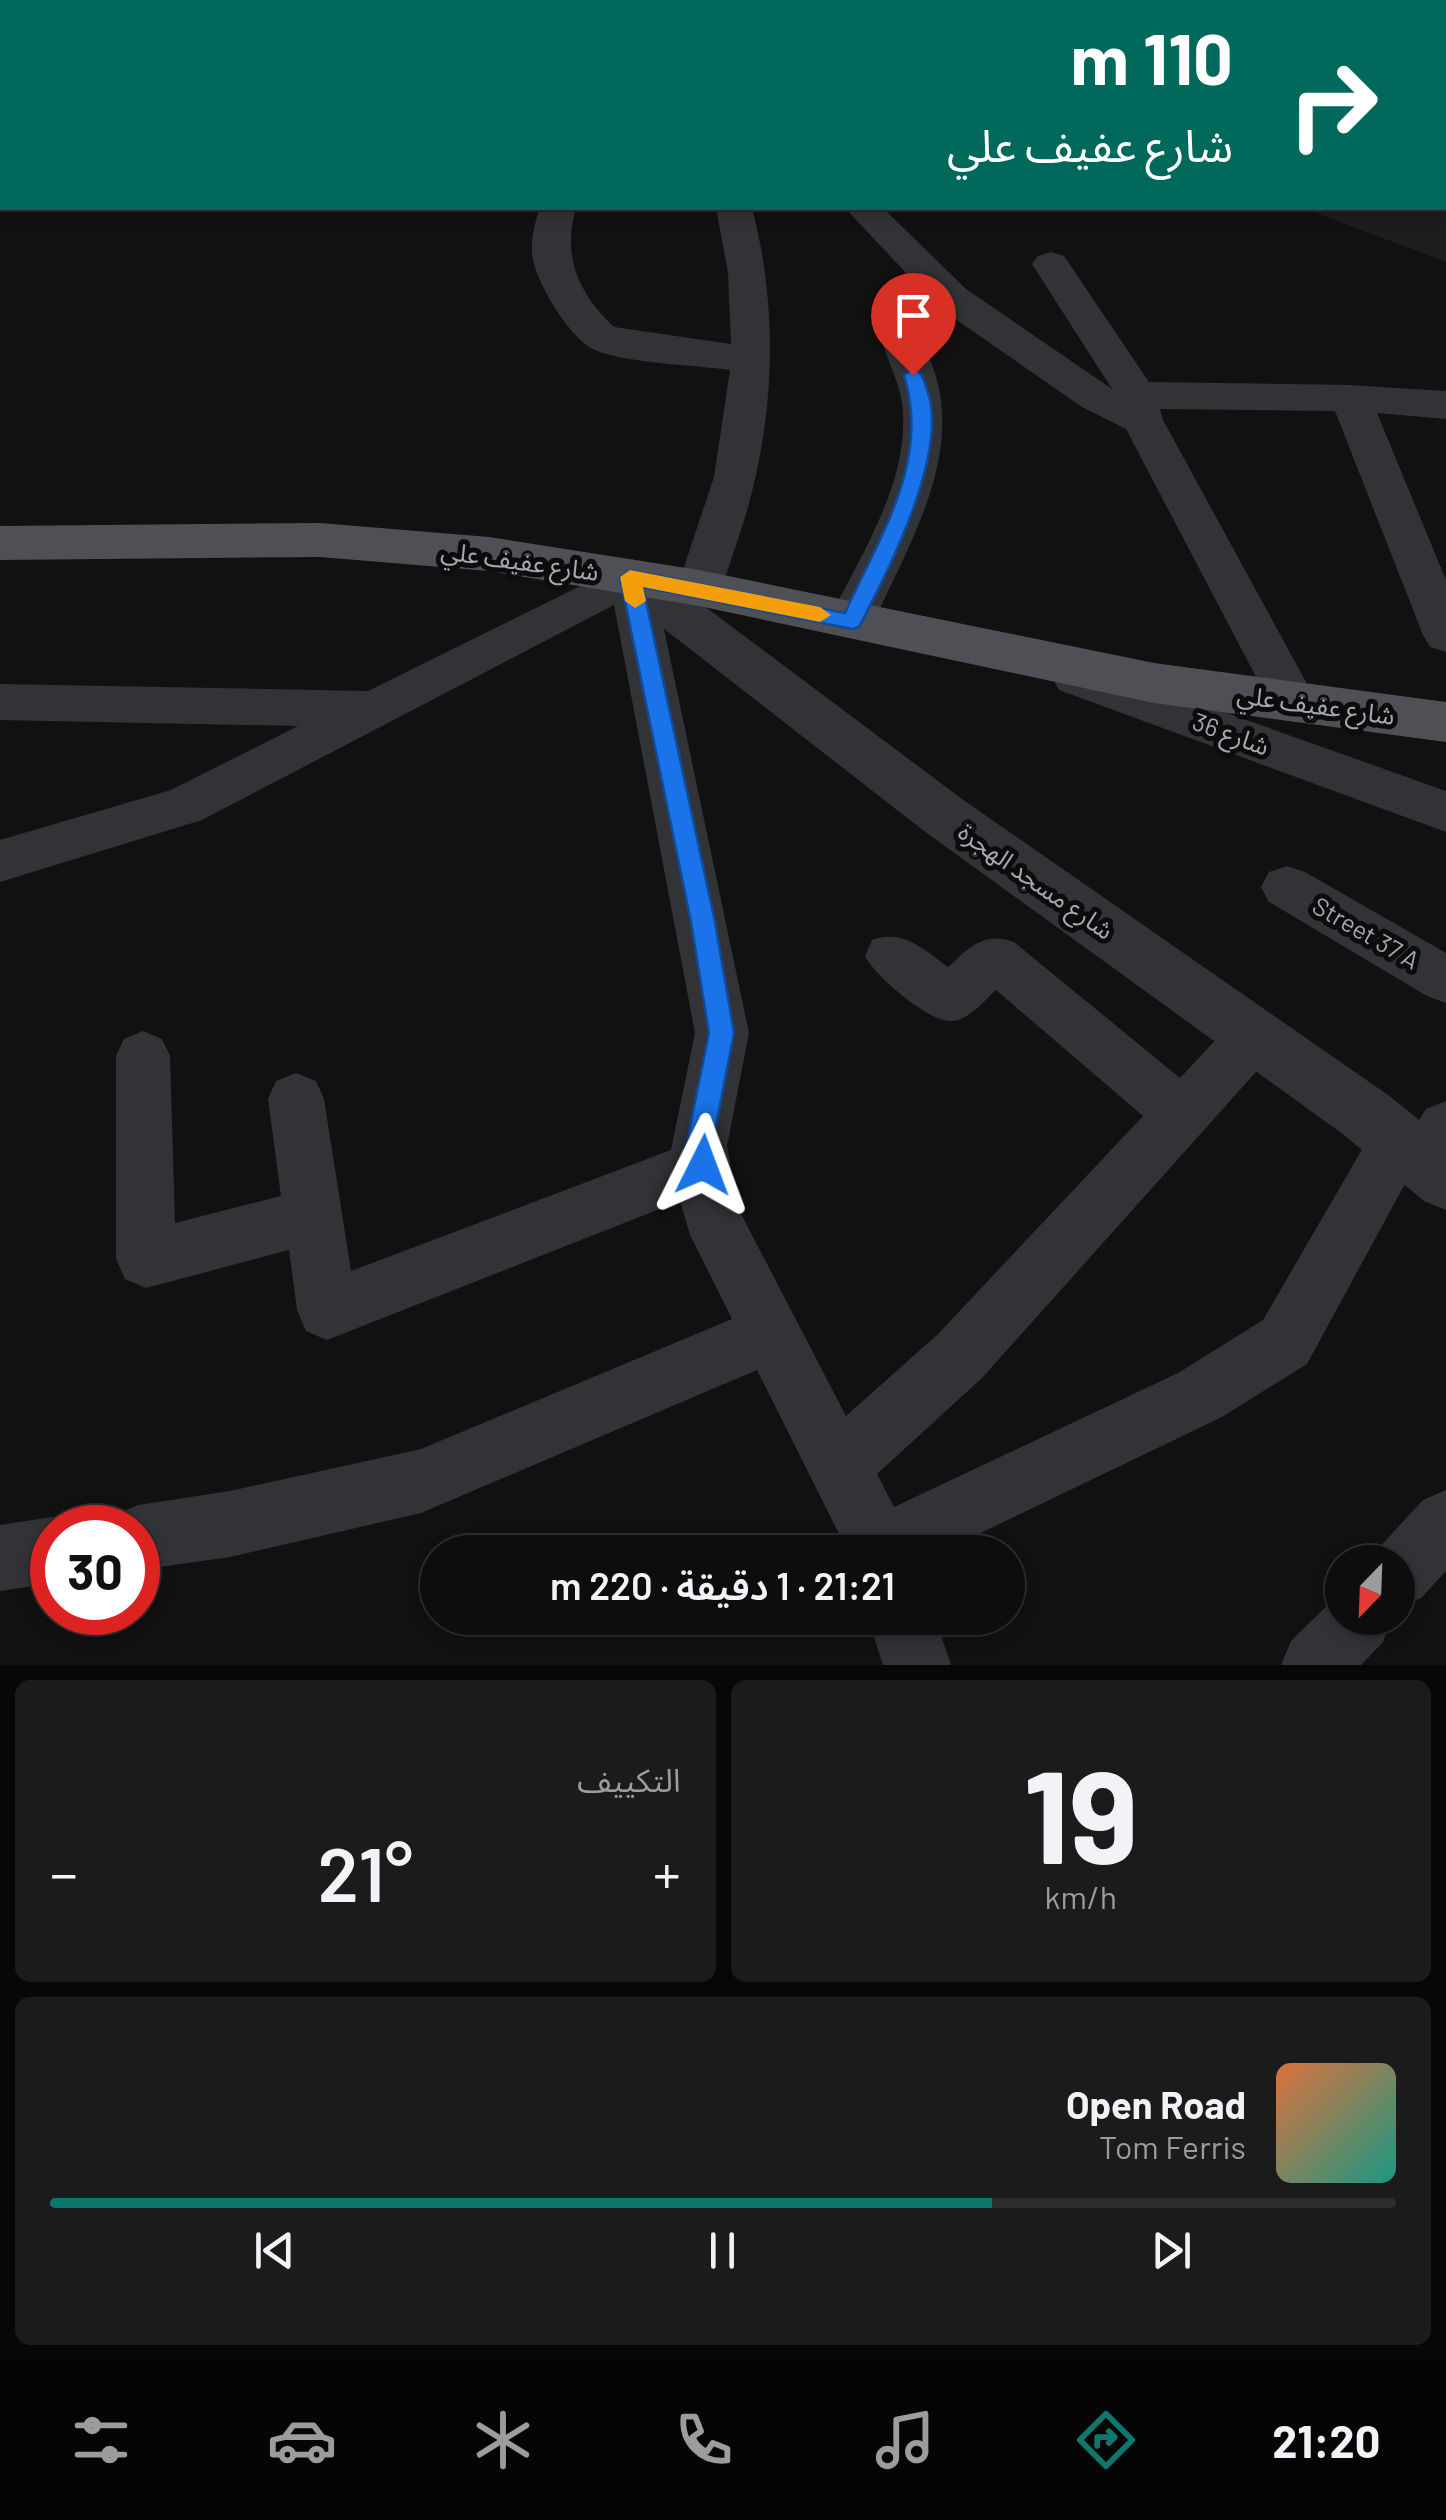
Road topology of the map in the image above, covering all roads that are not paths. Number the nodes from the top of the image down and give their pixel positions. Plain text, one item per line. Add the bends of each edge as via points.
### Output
1 (557, 210) edge
2 (735, 210) edge
3 (865, 210) edge
4 (1051, 264) dead end
5 (903, 344) dead end
6 (748, 359) junction
7 (1350, 398) junction
8 (1446, 405) edge
9 (1140, 408) junction
10 (8, 541) edge
11 (630, 577) junction
12 (699, 588) junction
13 (852, 622) junction
14 (1446, 635) edge
15 (1017, 656) junction
16 (0, 702) edge
17 (1294, 702) junction
18 (374, 709) junction
19 (1446, 722) edge
20 (1446, 812) edge
21 (0, 860) edge
22 (1287, 887) dead end
23 (890, 956) dead end
24 (1446, 980) edge
25 (1254, 1036) junction
26 (143, 1056) dead end
27 (296, 1099) dead end
28 (1182, 1114) junction
29 (1429, 1152) edge
30 (703, 1165) junction
31 (314, 1216) junction
32 (771, 1333) junction
33 (838, 1466) junction
34 (1446, 1523) edge
35 (160, 1535) edge
36 (874, 1535) edge
37 (913, 1535) edge
38 (30, 1553) edge
39 (1415, 1557) edge
40 (0, 1558) edge
41 (1342, 1635) edge
42 (1315, 1665) edge

1 - 6 street via 550,259 595,335
2 - 6 street
3 - 9 street via 952,298 1096,397
4 - 9 street
5 - 13 street via 924,432 912,485
6 - 12 street via 735,480
7 - 8 street
7 - 9 street
7 - 14 street
9 - 17 street
10 - 11 main road, شارع عفيف علي via 320,540 488,554
11 - 12 main road, شارع عفيف علي
11 - 18 street
11 - 25 street, شارع مسجد الهجرة via 943,815
11 - 30 street via 722,1033 699,1146
12 - 13 main road, شارع عفيف علي
13 - 15 main road, شارع عفيف علي
15 - 17 main road, شارع عفيف علي
15 - 20 street, شارع 36
16 - 18 street
17 - 19 main road, شارع عفيف علي
18 - 21 street via 185,806
22 - 24 street, Street 37 A
23 - 28 street via 950,998 995,958
25 - 28 street
25 - 29 street, شارع مسجد الهجرة
26 - 31 street via 146,1260
27 - 31 street
28 - 33 street via 960,1356
29 - 37 street via 1285,1342 1200,1396
30 - 31 street via 327,1310
30 - 32 street via 711,1215
32 - 33 street
32 - 35 street via 421,1481
33 - 36 street
34 - 39 street
38 - 40 street
41 - 42 street

